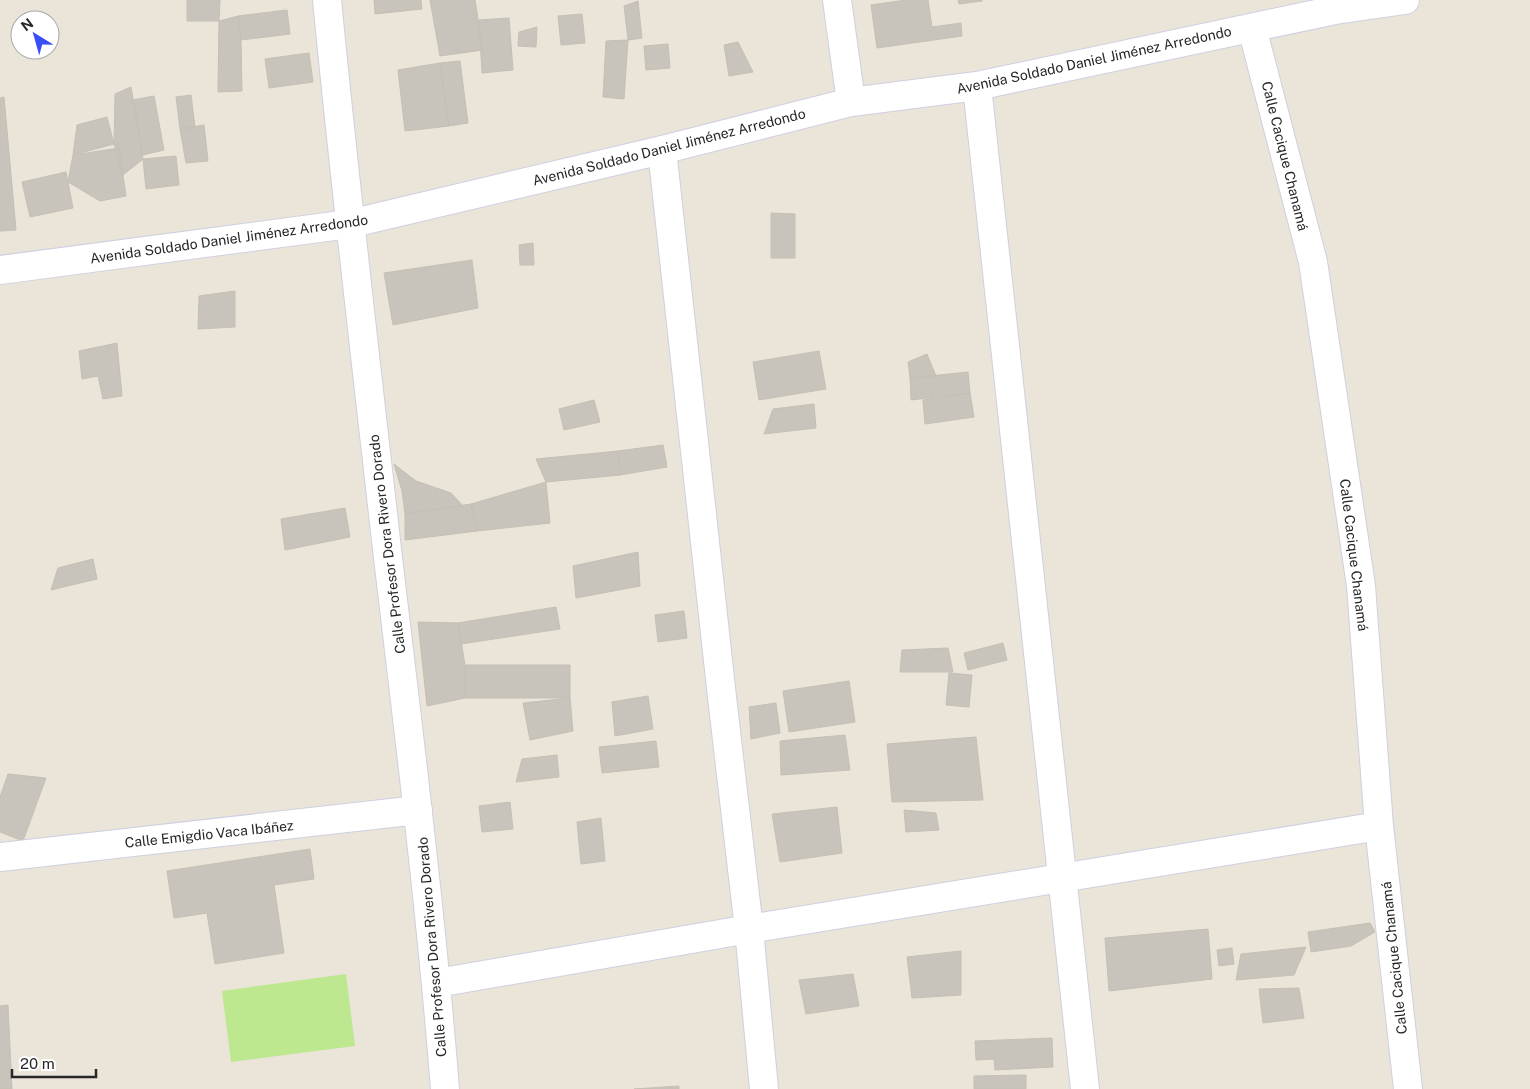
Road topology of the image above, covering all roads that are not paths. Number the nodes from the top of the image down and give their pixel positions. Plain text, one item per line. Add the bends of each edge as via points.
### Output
1 (326, 0) edge
2 (838, 0) edge
3 (1405, 0) edge
4 (1334, 5) edge
5 (1252, 28) junction
6 (977, 86) junction
7 (851, 102) junction
8 (662, 150) junction
9 (349, 224) junction
10 (0, 270) edge
11 (418, 810) junction
12 (1379, 826) junction
13 (0, 857) edge
14 (1063, 878) junction
15 (749, 930) junction
16 (436, 983) junction
17 (444, 1089) edge
18 (764, 1089) edge
19 (1085, 1089) edge
20 (1408, 1089) edge

1 - 9 street, Calle Profesor Dora Rivero Dorado
2 - 7 street
3 - 4 street, Avenida Soldado Daniel Jiménez Arredondo
4 - 5 street, Avenida Soldado Daniel Jiménez Arredondo
5 - 6 street, Avenida Soldado Daniel Jiménez Arredondo
5 - 12 street, Calle Cacique Chanamá via 1313,262 1361,586
6 - 7 street, Avenida Soldado Daniel Jiménez Arredondo
6 - 14 street
7 - 8 street, Avenida Soldado Daniel Jiménez Arredondo
8 - 9 street, Avenida Soldado Daniel Jiménez Arredondo
8 - 15 street
9 - 10 street, Avenida Soldado Daniel Jiménez Arredondo
9 - 11 street, Calle Profesor Dora Rivero Dorado
11 - 13 street, Calle Emigdio Vaca Ibáñez
11 - 16 street, Calle Profesor Dora Rivero Dorado
12 - 14 street
12 - 20 street, Calle Cacique Chanamá
14 - 15 street
14 - 19 street
15 - 16 street
15 - 18 street
16 - 17 street, Calle Profesor Dora Rivero Dorado

